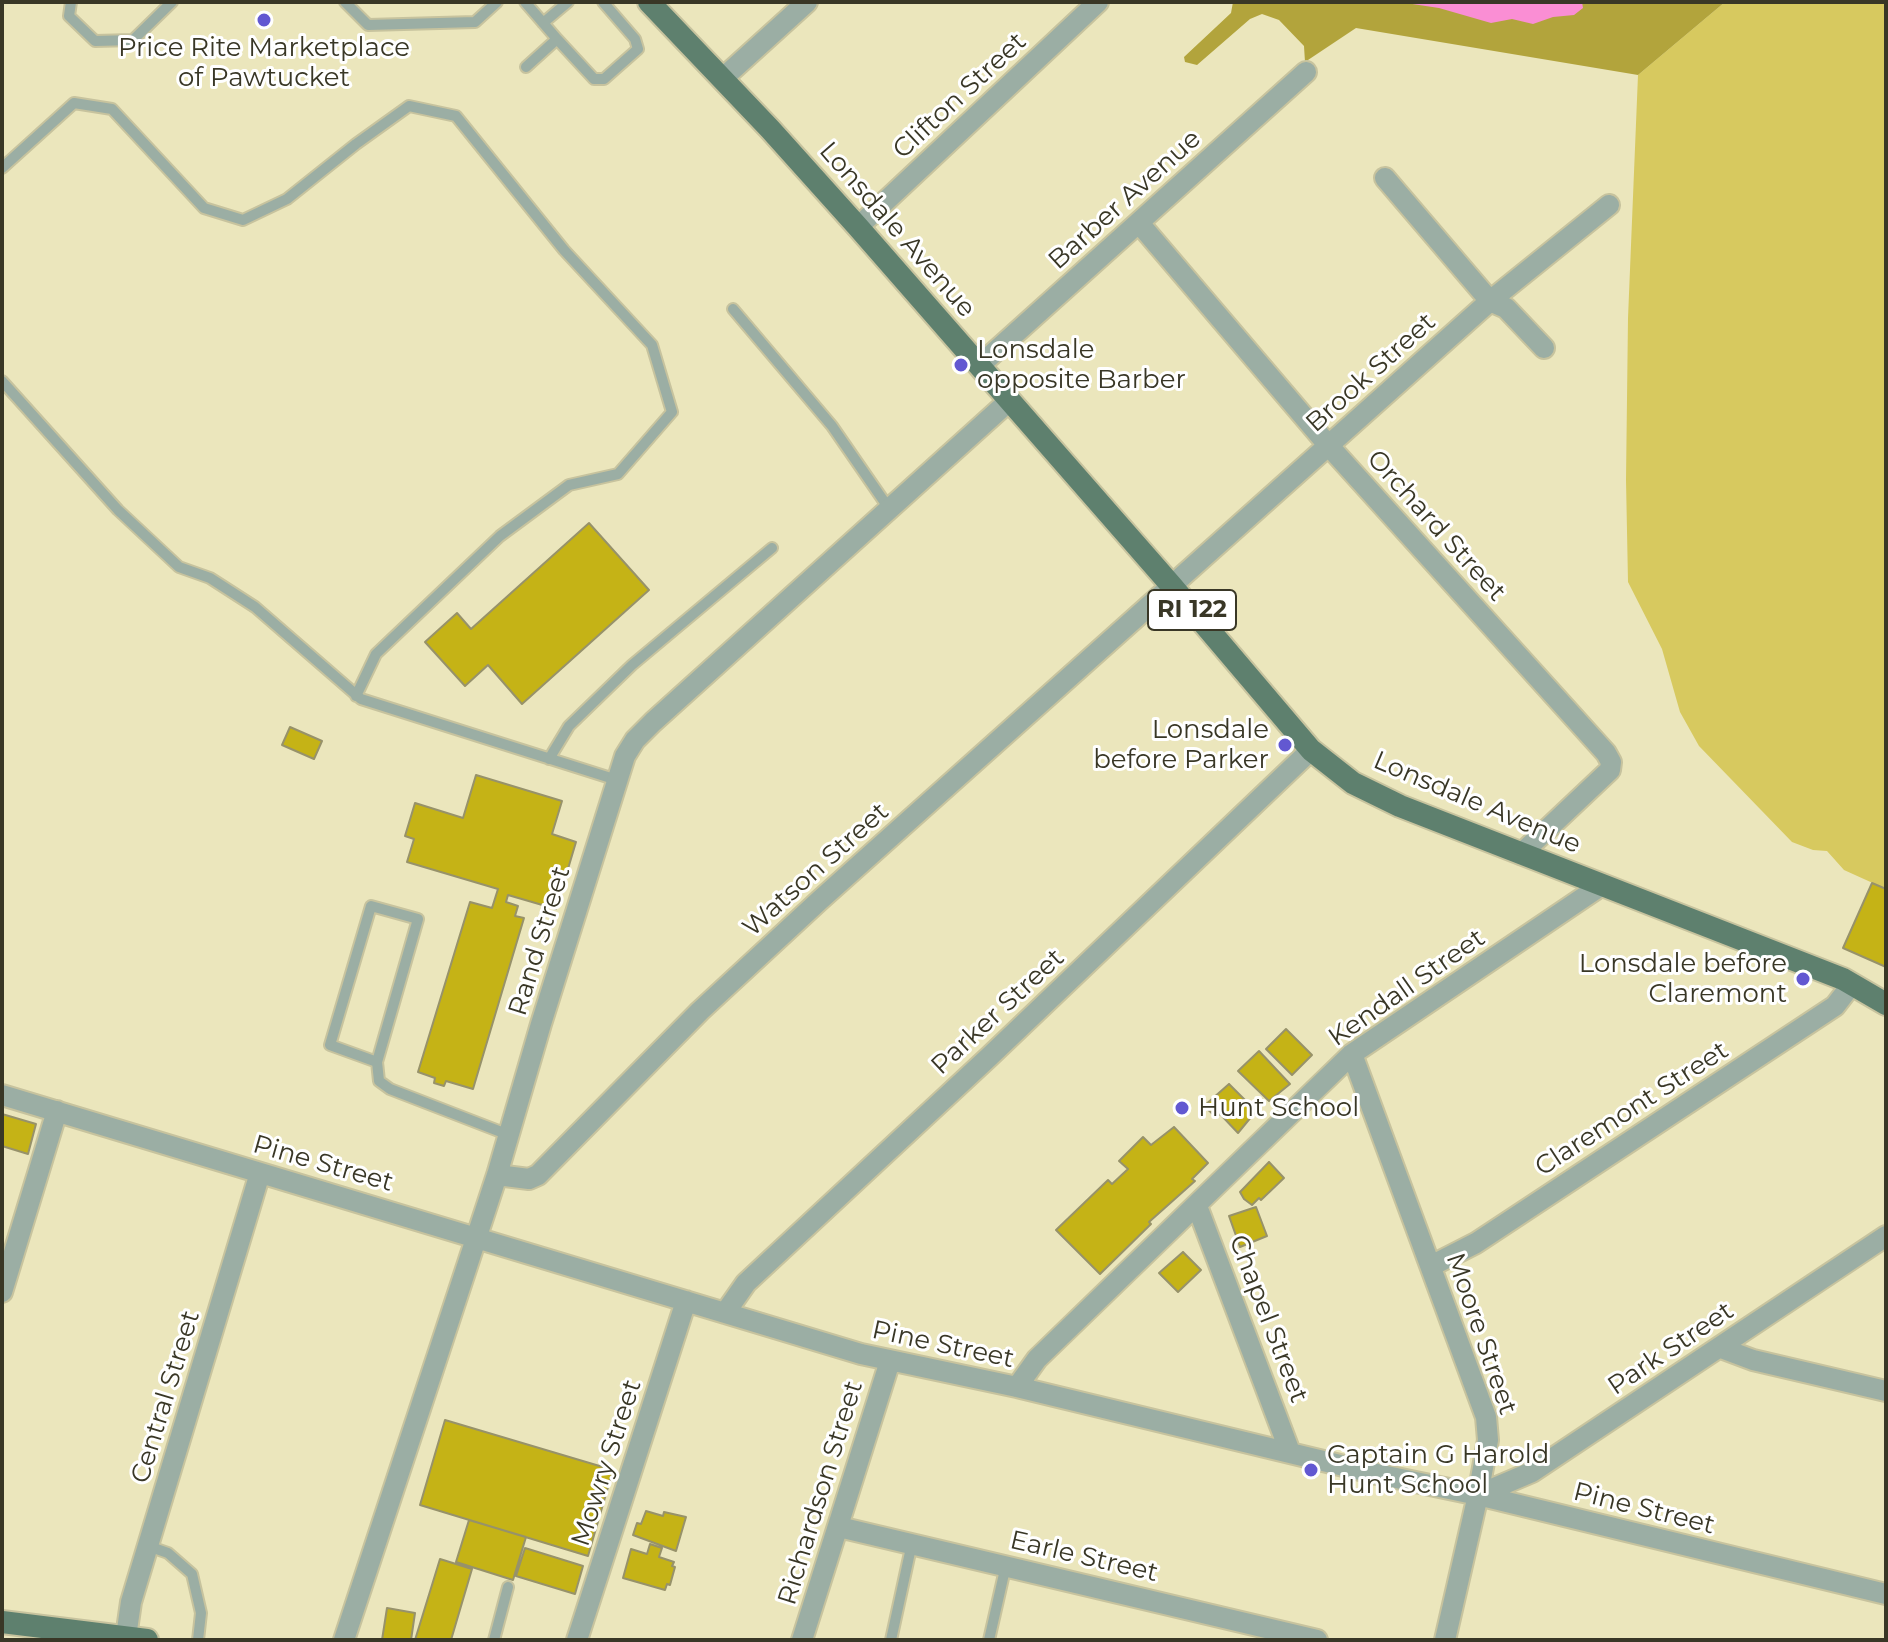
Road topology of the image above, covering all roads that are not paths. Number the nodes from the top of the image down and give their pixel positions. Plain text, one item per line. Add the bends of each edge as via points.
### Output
1 (71, 2) edge
2 (172, 2) edge
3 (345, 2) edge
4 (497, 2) edge
5 (525, 2) edge
6 (568, 2) edge
7 (603, 2) edge
8 (649, 2) edge
9 (807, 2) edge
10 (1098, 2) edge
11 (543, 23) junction
12 (557, 39) junction
13 (526, 67) dead end
14 (1306, 72) dead end
15 (722, 79) junction
16 (2, 168) edge
17 (1385, 178) dead end
18 (1609, 205) dead end
19 (1139, 223) junction
20 (858, 227) junction
21 (1490, 301) junction
22 (733, 309) dead end
23 (1544, 348) dead end
24 (979, 366) junction
25 (2, 381) edge
26 (1009, 401) junction
27 (1328, 445) junction
28 (890, 510) junction
29 (772, 548) dead end
30 (1171, 585) junction
31 (356, 696) junction
32 (1311, 750) junction
33 (549, 759) junction
34 (617, 780) junction
35 (1521, 854) junction
36 (1602, 885) junction
37 (1852, 984) junction
38 (1886, 1004) edge
39 (1352, 1054) junction
40 (377, 1062) junction
41 (2, 1095) edge
42 (57, 1111) junction
43 (509, 1135) junction
44 (260, 1173) junction
45 (497, 1175) junction
46 (1197, 1206) junction
47 (477, 1236) junction
48 (1886, 1236) edge
49 (1431, 1266) junction
50 (2, 1292) edge
51 (686, 1301) junction
52 (725, 1313) junction
53 (1721, 1348) junction
54 (890, 1361) junction
55 (1017, 1387) junction
56 (1886, 1391) edge
57 (1290, 1452) junction
58 (1478, 1495) junction
59 (839, 1527) junction
60 (912, 1543) junction
61 (148, 1546) junction
62 (1006, 1565) junction
63 (508, 1587) dead end
64 (1886, 1594) edge
65 (2, 1622) edge
66 (136, 1639) edge
67 (198, 1640) edge
68 (344, 1640) edge
69 (494, 1640) edge
70 (577, 1640) edge
71 (802, 1640) edge
72 (891, 1640) edge
73 (989, 1640) edge
74 (1317, 1640) edge
75 (1445, 1640) edge

1 - 2 lane via 69,16 95,41 133,40
3 - 4 lane via 368,25 475,22
5 - 11 lane
6 - 11 lane
7 - 12 lane via 638,49 604,79 594,79
8 - 15 main road, Lonsdale Avenue / RI 122
9 - 15 street
10 - 20 street, Clifton Street
11 - 12 lane
12 - 13 lane
14 - 19 street, Barber Avenue
15 - 20 main road, Lonsdale Avenue / RI 122
16 - 31 lane via 74,103 112,109 204,208 243,220 287,199 409,106 456,116 564,250 652,345 672,412 618,474 569,485 500,536 376,654
17 - 21 street
18 - 21 street, Brook Street
19 - 24 street, Barber Avenue
19 - 27 street, Orchard Street
20 - 24 main road, Lonsdale Avenue / RI 122
21 - 23 street via 1506,308
21 - 27 street, Brook Street
22 - 28 lane via 832,426
24 - 26 main road, Lonsdale Avenue / RI 122
25 - 31 lane via 118,510 179,567 210,578 255,607
26 - 28 street, Rand Street
26 - 30 main road, Lonsdale Avenue / RI 122
27 - 30 street, Brook Street
27 - 35 street, Orchard Street via 1611,762 1610,770
28 - 34 street, Rand Street via 635,740
29 - 33 lane via 632,665 569,726
30 - 32 main road, Lonsdale Avenue / RI 122
30 - 45 street, Watson Street via 722,991 538,1175
31 - 33 lane
32 - 35 main road, Lonsdale Avenue / RI 122 via 1353,783
32 - 52 street, Parker Street via 746,1283
33 - 34 lane
34 - 43 street, Rand Street
35 - 36 main road, Lonsdale Avenue / RI 122
36 - 37 main road, Lonsdale Avenue / RI 122
36 - 39 street, Kendall Street
37 - 38 main road, Lonsdale Avenue / RI 122
37 - 49 street, Claremont Street via 1835,1006 1476,1243
39 - 46 street, Kendall Street
39 - 49 street, Moore Street
40 - 40 lane via 418,919 371,906 330,1045
40 - 43 lane via 379,1081 390,1089
41 - 42 street, Pine Street
42 - 44 street, Pine Street
42 - 50 street
43 - 45 street, Rand Street
44 - 47 street, Pine Street
44 - 61 street, Central Street
45 - 47 street, Rand Street
46 - 55 street, Kendall Street via 1037,1359
46 - 57 street, Chapel Street
47 - 51 street, Pine Street
47 - 68 street, Rand Street
48 - 53 street, Park Street
49 - 58 street, Moore Street via 1486,1417 1488,1440
51 - 52 street, Pine Street
51 - 70 street, Mowry Street
52 - 54 street, Pine Street
53 - 56 street
53 - 58 street, Park Street via 1532,1472
54 - 55 street, Pine Street
54 - 59 street, Richardson Street
55 - 57 street, Pine Street
57 - 58 street, Pine Street
58 - 64 street, Pine Street
58 - 75 street, Moore Street
59 - 60 street, Earle Street
59 - 71 street, Richardson Street
60 - 62 street, Earle Street
60 - 72 lane
61 - 66 street, Central Street via 131,1602
61 - 67 lane via 168,1553 192,1574 201,1613
62 - 73 lane
62 - 74 street, Earle Street
63 - 69 lane
65 - 66 main road

